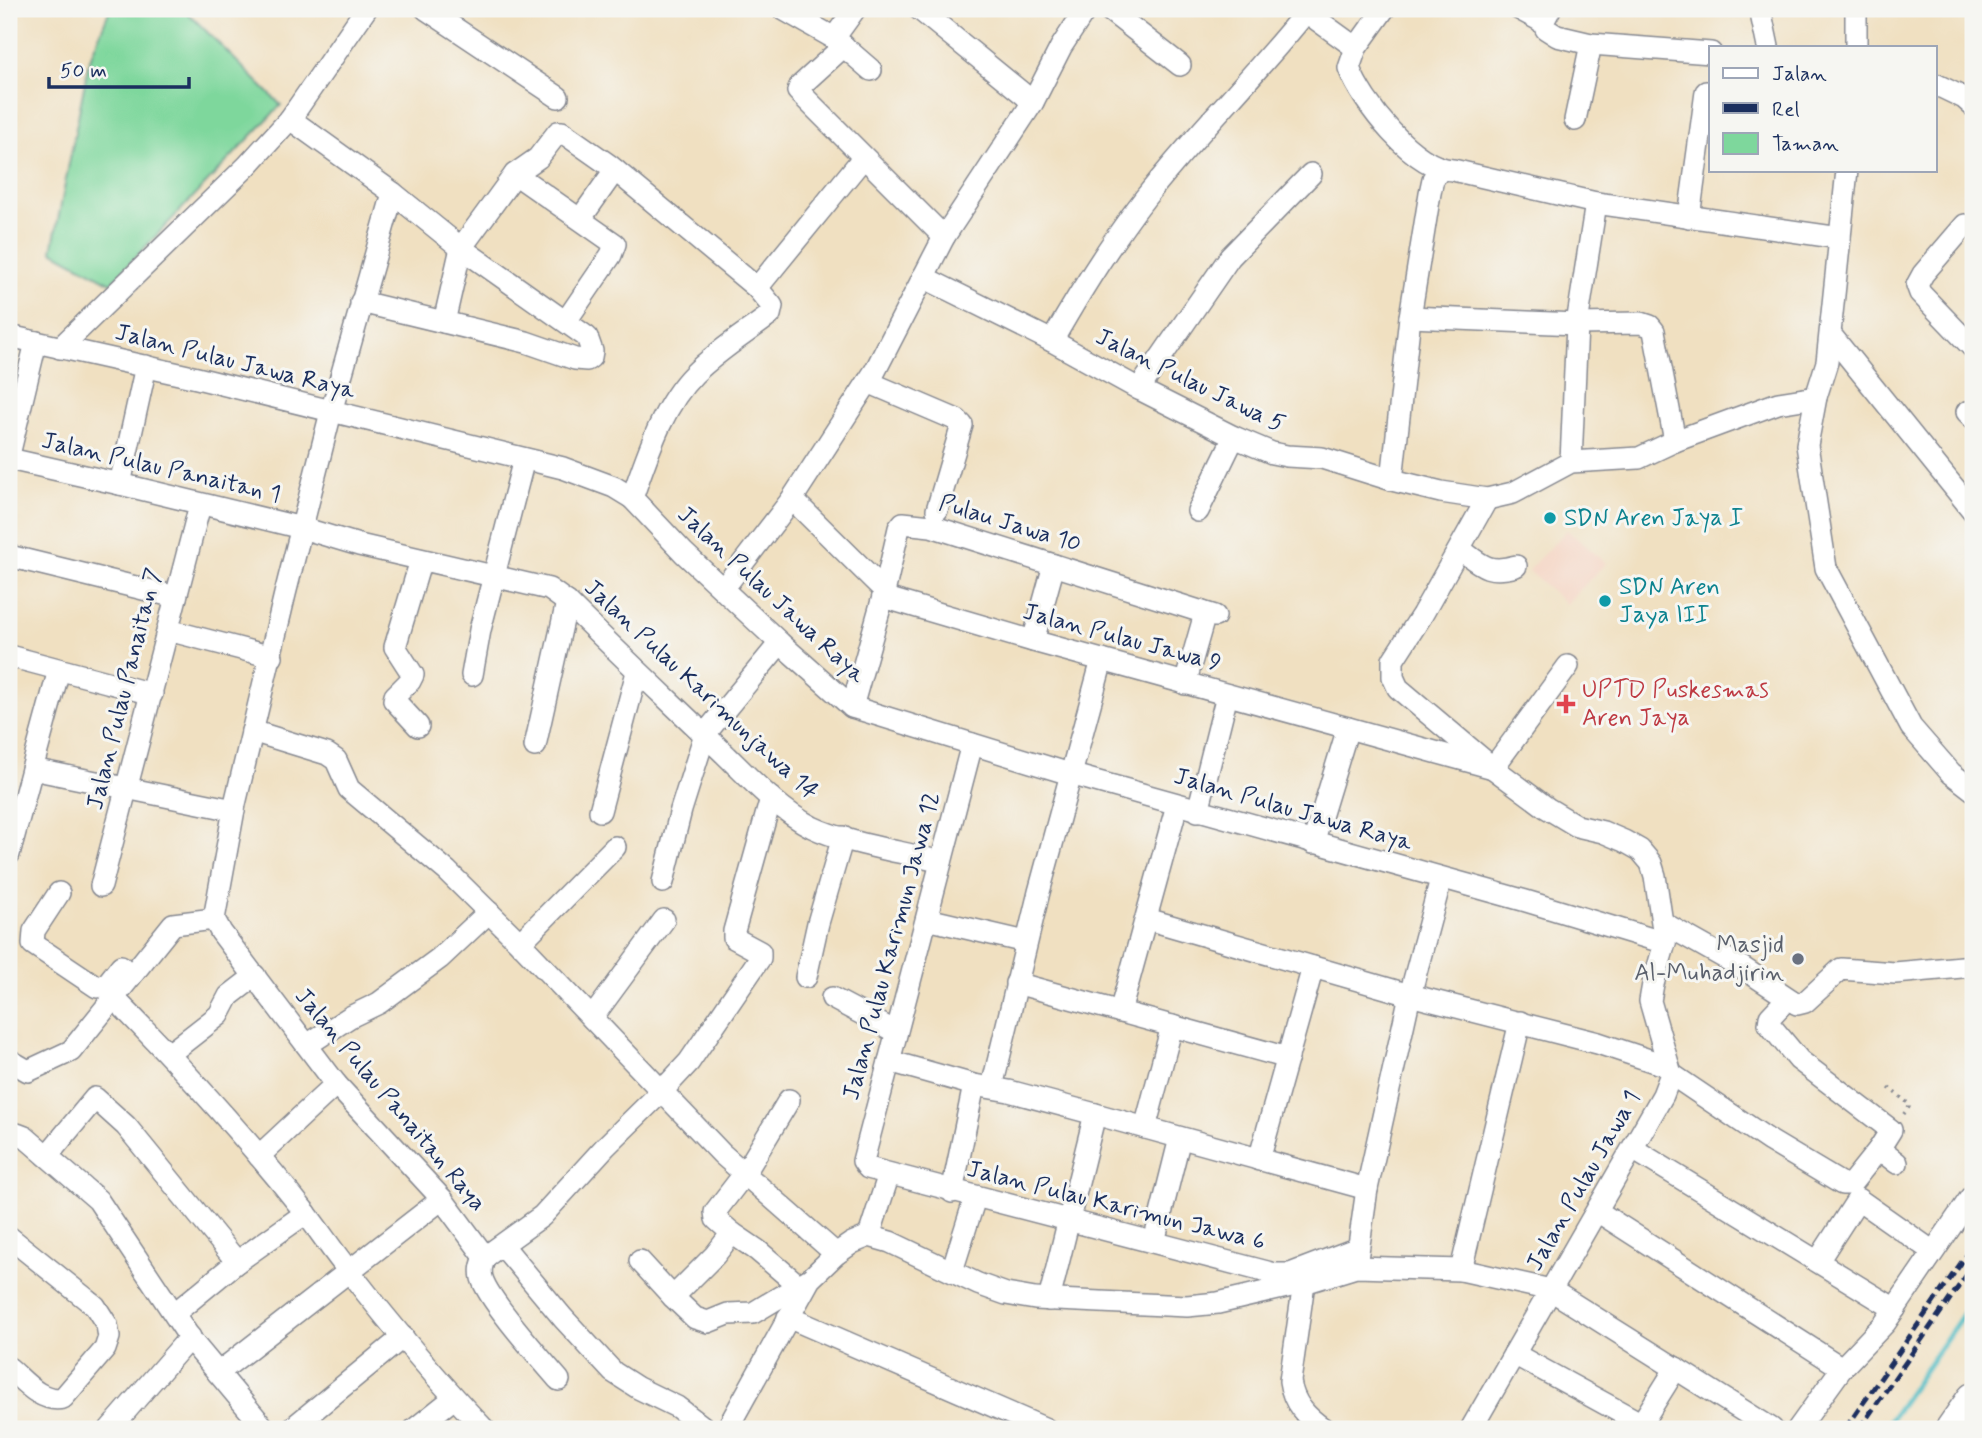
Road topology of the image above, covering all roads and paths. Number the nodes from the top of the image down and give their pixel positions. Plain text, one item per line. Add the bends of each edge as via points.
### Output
1 (366, 9) edge
2 (426, 9) edge
3 (783, 9) edge
4 (855, 9) edge
5 (919, 9) edge
6 (1086, 9) edge
7 (1108, 9) edge
8 (1384, 9) edge
9 (1519, 9) edge
10 (1760, 9) edge
11 (1856, 9) edge
12 (1304, 11) edge
13 (1546, 15) edge
14 (839, 42) junction
15 (1591, 44) junction
16 (1768, 46) edge
17 (1856, 46) edge
18 (1356, 48) junction
19 (1709, 53) edge
20 (1180, 65) dead end
21 (871, 70) dead end
22 (1937, 85) edge
23 (1706, 92) dead end
24 (1970, 96) edge
25 (558, 97) dead end
26 (1033, 102) junction
27 (290, 119) junction
28 (1574, 120) dead end
29 (863, 158) junction
30 (615, 170) junction
31 (1440, 170) junction
32 (1847, 172) edge
33 (515, 174) junction
34 (1311, 174) dead end
35 (393, 193) junction
36 (1596, 203) junction
37 (1689, 217) junction
38 (581, 218) junction
39 (1971, 225) edge
40 (944, 237) junction
41 (1840, 238) junction
42 (461, 248) junction
43 (923, 277) junction
44 (757, 288) junction
45 (361, 302) junction
46 (1410, 317) junction
47 (566, 321) junction
48 (444, 322) junction
49 (1577, 324) junction
50 (9, 335) edge
51 (1831, 335) junction
52 (1052, 341) junction
53 (36, 342) junction
54 (60, 348) junction
55 (1973, 348) edge
56 (146, 366) junction
57 (868, 382) junction
58 (1139, 389) junction
59 (1815, 397) junction
60 (331, 412) junction
61 (1234, 437) junction
62 (1675, 442) junction
63 (9, 457) edge
64 (524, 459) junction
65 (1571, 462) junction
66 (1392, 480) junction
67 (120, 484) junction
68 (632, 498) junction
69 (792, 499) junction
70 (1487, 499) junction
71 (200, 505) junction
72 (937, 510) dead end
73 (1198, 511) dead end
74 (1973, 511) edge
75 (302, 528) junction
76 (1460, 549) junction
77 (9, 556) edge
78 (421, 560) junction
79 (1055, 565) junction
80 (1516, 566) dead end
81 (495, 577) junction
82 (723, 589) junction
83 (884, 593) junction
84 (176, 597) junction
85 (567, 602) junction
86 (168, 630) junction
87 (1033, 641) junction
88 (780, 643) junction
89 (9, 656) edge
90 (271, 657) junction
91 (1102, 660) junction
92 (1569, 666) dead end
93 (59, 670) junction
94 (637, 673) junction
95 (472, 675) dead end
96 (1185, 684) junction
97 (152, 694) junction
98 (1227, 695) junction
99 (852, 706) junction
100 (418, 726) dead end
101 (1348, 728) junction
102 (252, 731) junction
103 (705, 734) junction
104 (972, 744) junction
105 (535, 746) dead end
106 (1493, 768) junction
107 (32, 769) junction
108 (1070, 774) junction
109 (127, 788) junction
110 (1973, 790) edge
111 (771, 798) junction
112 (1177, 805) junction
113 (234, 810) junction
114 (600, 811) dead end
115 (1198, 811) junction
116 (843, 837) junction
117 (1313, 843) junction
118 (615, 847) dead end
119 (9, 853) edge
120 (941, 862) junction
121 (1441, 879) junction
122 (663, 882) dead end
123 (101, 886) dead end
124 (59, 893) dead end
125 (489, 912) junction
126 (214, 919) junction
127 (927, 919) junction
128 (1147, 919) junction
129 (664, 920) dead end
130 (173, 924) junction
131 (1664, 933) junction
132 (1026, 942) junction
133 (520, 943) junction
134 (1973, 966) edge
135 (1313, 967) junction
136 (255, 976) junction
137 (806, 977) dead end
138 (1016, 983) junction
139 (1410, 995) junction
140 (113, 997) junction
141 (832, 998) dead end
142 (1787, 999) junction
143 (1120, 1012) junction
144 (592, 1018) junction
145 (1520, 1022) junction
146 (1172, 1026) junction
147 (896, 1032) junction
148 (307, 1045) junction
149 (169, 1054) junction
150 (1288, 1058) junction
151 (9, 1060) edge
152 (889, 1061) junction
153 (1669, 1070) junction
154 (336, 1084) junction
155 (983, 1086) junction
156 (1889, 1088) dead end
157 (662, 1091) junction
158 (789, 1100) dead end
159 (1095, 1114) junction
160 (1145, 1128) junction
161 (1891, 1130) junction
162 (9, 1136) edge
163 (1180, 1138) junction
164 (1633, 1149) junction
165 (1879, 1149) junction
166 (47, 1156) junction
167 (259, 1156) junction
168 (1259, 1160) junction
169 (863, 1161) joint
170 (1897, 1163) dead end
171 (745, 1173) junction
172 (888, 1174) junction
173 (1367, 1189) junction
174 (953, 1192) junction
175 (1971, 1197) dead end
176 (975, 1198) junction
177 (442, 1199) junction
178 (1597, 1211) junction
179 (306, 1213) junction
180 (1069, 1220) junction
181 (732, 1233) junction
182 (869, 1236) junction
183 (9, 1237) edge
184 (1154, 1242) junction
185 (494, 1251) junction
186 (1932, 1251) junction
187 (836, 1254) junction
188 (1357, 1258) junction
189 (640, 1261) dead end
190 (1818, 1261) junction
191 (237, 1262) junction
192 (1461, 1270) junction
193 (349, 1271) junction
194 (951, 1272) junction
195 (804, 1282) junction
196 (1304, 1283) junction
197 (1551, 1290) junction
198 (673, 1297) junction
199 (1049, 1300) junction
200 (1895, 1309) junction
201 (175, 1313) junction
202 (788, 1317) junction
203 (190, 1337) junction
204 (403, 1337) junction
205 (1514, 1354) junction
206 (9, 1368) edge
207 (1676, 1368) junction
208 (1842, 1368) junction
209 (218, 1373) junction
210 (559, 1380) dead end
211 (454, 1398) junction
212 (1973, 1399) edge
213 (1640, 1427) edge
214 (110, 1429) edge
215 (265, 1429) edge
216 (291, 1429) edge
217 (415, 1429) edge
218 (484, 1429) edge
219 (706, 1429) edge
220 (727, 1429) edge
221 (1046, 1429) edge
222 (1324, 1429) edge
223 (1471, 1429) edge
224 (1772, 1429) edge
225 (1798, 1429) edge
226 (1952, 1429) edge

1 - 27 street
2 - 25 street
3 - 14 street
4 - 14 street
5 - 26 street
6 - 26 street
7 - 20 street
8 - 18 street
9 - 13 street
10 - 16 street
11 - 17 street
12 - 18 street
12 - 52 street via 1272,55 1146,198
13 - 15 street via 1546,29
14 - 21 street
14 - 29 street via 798,90
15 - 19 street
15 - 28 street
18 - 31 street via 1349,68 1364,99 1382,123
22 - 24 street
23 - 37 street
26 - 40 street
27 - 35 street
27 - 54 street
29 - 40 street
29 - 44 street
30 - 33 street via 560,131 538,158
30 - 38 street
30 - 44 street
31 - 36 street
31 - 46 street via 1430,193
32 - 41 street
33 - 38 street
33 - 42 street
34 - 58 street via 1230,257
35 - 42 street
35 - 45 street
36 - 37 street
36 - 49 street
37 - 41 street
38 - 47 street via 615,245
39 - 55 street via 1917,285
40 - 43 street
41 - 51 street
42 - 47 street
42 - 48 street
43 - 52 street, Jalan Pulau Jawa 5
43 - 57 street
44 - 68 street via 772,306 770,315 713,357 679,392
45 - 48 street
45 - 60 street
46 - 49 street
46 - 66 street
47 - 48 street via 587,337 593,351 587,360
49 - 62 street via 1650,326
49 - 65 street
50 - 53 street, Jalan Pulau Jawa Raya
51 - 59 street
51 - 74 street
52 - 58 street, Jalan Pulau Jawa 5
53 - 54 street, Jalan Pulau Jawa Raya
53 - 63 street
54 - 56 street, Jalan Pulau Jawa Raya
56 - 60 street, Jalan Pulau Jawa Raya
56 - 67 street
57 - 69 street
57 - 72 street via 962,425
58 - 61 street, Jalan Pulau Jawa 5
59 - 62 street via 1777,403
59 - 110 street via 1807,445 1826,568 1911,727
60 - 64 street, Jalan Pulau Jawa Raya
60 - 75 street
61 - 66 street, Jalan Pulau Jawa 5 via 1272,453 1322,458
61 - 73 street
62 - 65 street via 1639,458
63 - 67 street, Jalan Pulau Panaitan 1
64 - 68 street, Jalan Pulau Jawa Raya via 595,479
64 - 81 street
65 - 70 street via 1513,493
66 - 70 street, Jalan Pulau Jawa 5
67 - 71 street, Jalan Pulau Panaitan 1
68 - 82 street, Jalan Pulau Jawa Raya
69 - 82 street
69 - 83 street
70 - 76 street
71 - 75 street, Jalan Pulau Panaitan 1
71 - 84 street, Jalan Pulau Panaitan 7
75 - 78 street, Jalan Pulau Karimunjawa 14
75 - 90 street
76 - 80 street via 1486,567
76 - 106 street via 1393,660 1393,677 1398,688
77 - 84 street
78 - 81 street, Jalan Pulau Karimunjawa 14
78 - 100 street via 395,644 396,653 413,675 394,700
79 - 83 street, Pulau Jawa 10 via 931,526 903,523
79 - 87 street
79 - 96 street, Pulau Jawa 10 via 1209,614
81 - 85 street, Jalan Pulau Karimunjawa 14 via 549,589
81 - 95 street
82 - 88 street, Jalan Pulau Jawa Raya
83 - 87 street, Jalan Pulau Jawa 9
83 - 99 street, Pulau Jawa 10
84 - 86 street, Jalan Pulau Panaitan 7
85 - 94 street, Jalan Pulau Karimunjawa 14
85 - 105 street
86 - 90 street
86 - 97 street, Jalan Pulau Panaitan 7
87 - 91 street, Jalan Pulau Jawa 9
88 - 99 street, Jalan Pulau Jawa Raya
88 - 103 street
89 - 93 street
90 - 102 street
91 - 96 street, Jalan Pulau Jawa 9
91 - 108 street
92 - 106 street
93 - 97 street
93 - 107 street
94 - 103 street, Jalan Pulau Karimunjawa 14
94 - 114 street
96 - 98 street, Jalan Pulau Jawa 9
97 - 109 street, Jalan Pulau Panaitan 7
98 - 101 street, Jalan Pulau Jawa 9
98 - 115 street
99 - 104 street, Jalan Pulau Jawa Raya
101 - 106 street, Jalan Pulau Jawa 9
101 - 117 street
102 - 113 street
102 - 125 street via 336,760 349,789
103 - 111 street, Jalan Pulau Karimunjawa 14
103 - 122 street
104 - 108 street, Jalan Pulau Jawa Raya
104 - 120 street, Jalan Pulau Karimun Jawa 12
106 - 131 street via 1559,816 1640,850 1656,876
107 - 109 street
107 - 119 street
108 - 112 street, Jalan Pulau Jawa Raya
108 - 132 street
109 - 113 street
109 - 123 street, Jalan Pulau Panaitan 7
111 - 116 street, Jalan Pulau Karimunjawa 14 via 813,828
111 - 157 street via 734,932 739,943 760,952 760,958 689,1062
112 - 115 street, Jalan Pulau Jawa Raya
112 - 128 street
113 - 126 street
115 - 117 street, Jalan Pulau Jawa Raya
116 - 120 street, Jalan Pulau Karimunjawa 14
116 - 137 street
117 - 121 street, Jalan Pulau Jawa Raya
118 - 133 street
120 - 127 street, Jalan Pulau Karimun Jawa 12
121 - 131 street, Jalan Pulau Jawa Raya
121 - 139 street
124 - 130 street via 34,931 33,944 97,987 106,985 157,923
125 - 133 street
125 - 148 street via 440,958 370,1008
126 - 130 street
126 - 136 street, Jalan Pulau Panaitan Raya
127 - 132 street
127 - 147 street, Jalan Pulau Karimun Jawa 12
128 - 135 street
128 - 143 street
129 - 144 street
130 - 140 street
131 - 142 street, Jalan Pulau Jawa Raya via 1743,968
131 - 153 street via 1650,1001
132 - 138 street
133 - 144 street
134 - 142 street via 1895,973 1841,969 1801,1004
135 - 139 street
135 - 150 street
136 - 148 street, Jalan Pulau Panaitan Raya
136 - 149 street via 229,996 219,1015
138 - 143 street
138 - 155 street
139 - 145 street
139 - 173 street
140 - 149 street
140 - 151 street via 71,1051 28,1072
141 - 147 street
142 - 161 street via 1768,1020 1777,1037 1799,1060
143 - 146 street
144 - 157 street
145 - 153 street via 1598,1043
145 - 192 street
146 - 150 street
146 - 160 street
147 - 152 street, Jalan Pulau Karimun Jawa 12
148 - 154 street, Jalan Pulau Panaitan Raya
149 - 167 street
150 - 168 street
152 - 155 street
152 - 169 street, Jalan Pulau Karimun Jawa 12
153 - 164 street, Jalan Pulau Jawa 1 via 1663,1095
153 - 165 street via 1770,1141 1842,1184 1851,1184
154 - 167 street
154 - 177 street, Jalan Pulau Panaitan Raya
155 - 159 street
155 - 174 street
156 - 161 path via 1909,1105
157 - 171 street
157 - 185 street via 542,1216
158 - 171 street
159 - 160 street
159 - 180 street
160 - 163 street
161 - 165 street
162 - 166 street via 25,1137
163 - 168 street
163 - 184 street
164 - 178 street, Jalan Pulau Jawa 1
164 - 190 street
165 - 170 street
166 - 191 street via 95,1098 126,1126
166 - 201 street via 98,1200
167 - 179 street
168 - 173 street
169 - 172 street, Jalan Pulau Karimun Jawa 6 via 868,1168
171 - 181 street via 715,1215
171 - 187 street
172 - 174 street, Jalan Pulau Karimun Jawa 6
172 - 182 street
173 - 188 street
174 - 176 street, Jalan Pulau Karimun Jawa 6
175 - 186 street
176 - 180 street, Jalan Pulau Karimun Jawa 6
176 - 194 street
177 - 185 street, Jalan Pulau Panaitan Raya
177 - 193 street
178 - 197 street, Jalan Pulau Jawa 1
178 - 208 street
179 - 191 street
179 - 193 street
180 - 184 street, Jalan Pulau Karimun Jawa 6
180 - 199 street
181 - 195 street
181 - 198 street
182 - 187 street
182 - 194 street
183 - 206 street via 95,1306 109,1337 105,1349 63,1398 46,1398
184 - 188 street, Jalan Pulau Karimun Jawa 6 via 1275,1274
185 - 210 street via 481,1267 484,1283
185 - 219 street, Jalan Pulau Panaitan Raya via 613,1372 677,1406
186 - 190 street via 1858,1199
186 - 200 street
187 - 195 street
188 - 192 street
188 - 196 street
189 - 198 street
190 - 200 street
191 - 201 street
192 - 197 street
193 - 204 street
193 - 209 street
194 - 199 street via 1006,1294
195 - 198 street via 752,1313 728,1314 708,1322 695,1318
195 - 202 street
196 - 199 street via 1187,1306
196 - 222 street via 1290,1381 1292,1394 1307,1418
197 - 205 street, Jalan Pulau Jawa 1
197 - 207 street
200 - 208 street
201 - 203 street
202 - 220 street
202 - 221 street
203 - 209 street
203 - 214 street
204 - 211 street
204 - 216 street
205 - 213 street
205 - 223 street, Jalan Pulau Jawa 1
207 - 213 street
207 - 224 street
208 - 225 street
209 - 215 street
211 - 217 street
211 - 218 street
212 - 226 highway

